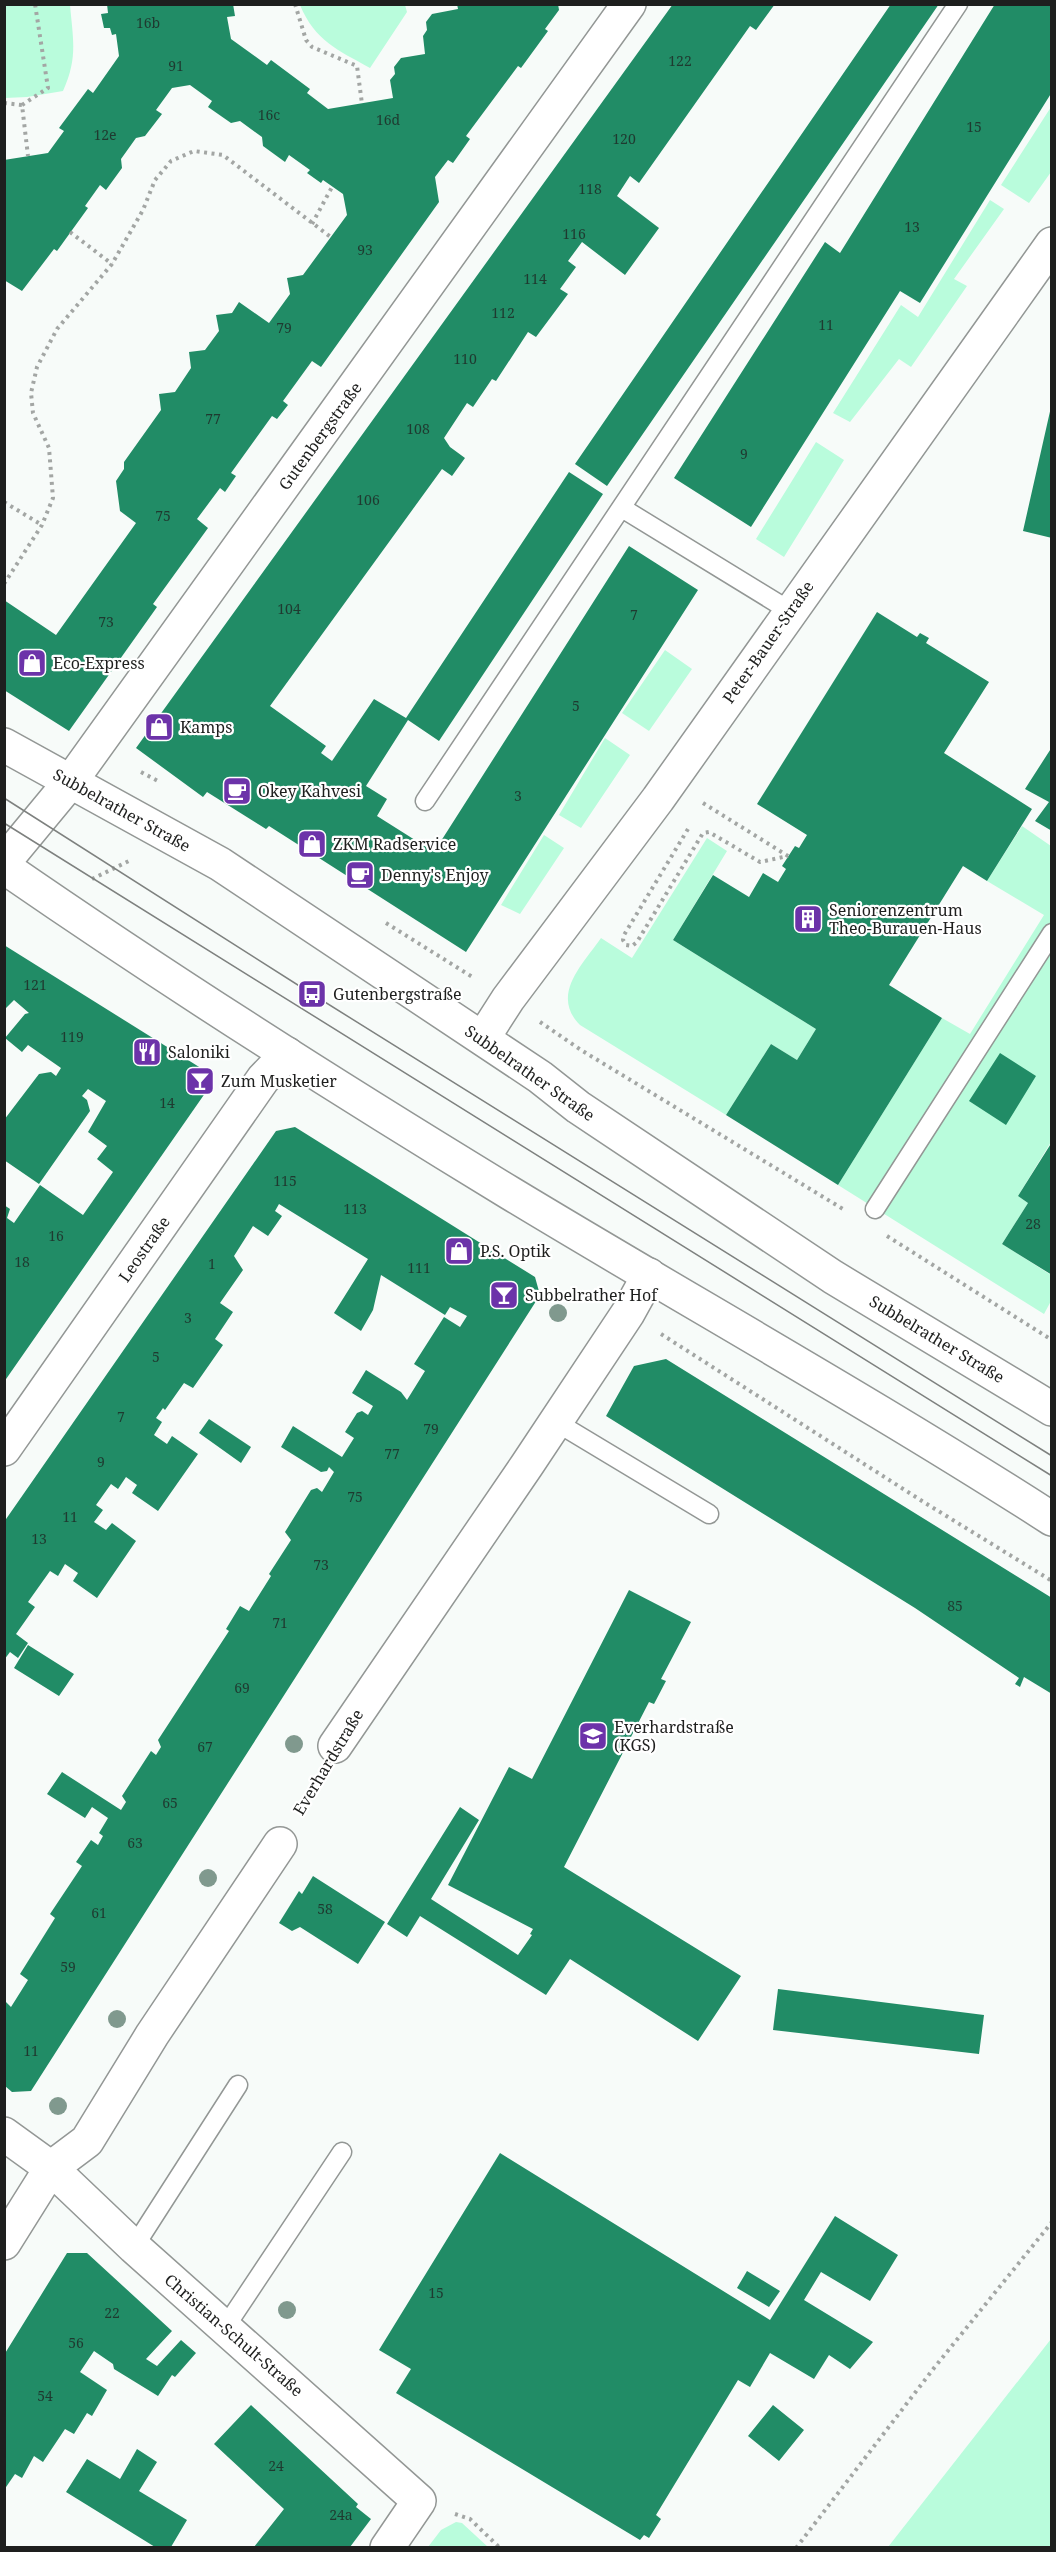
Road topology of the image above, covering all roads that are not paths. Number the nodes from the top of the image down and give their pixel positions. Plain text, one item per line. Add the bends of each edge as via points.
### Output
1 (629, 4) edge
2 (958, 4) edge
3 (1052, 244) edge
4 (622, 508) junction
5 (790, 611) junction
6 (4, 745) edge
7 (71, 781) junction
8 (426, 801) dead end
9 (4, 865) edge
10 (1052, 933) edge
11 (483, 1038) junction
12 (287, 1054) junction
13 (875, 1209) dead end
14 (649, 1275) junction
15 (1052, 1409) edge
16 (556, 1422) junction
17 (4, 1449) edge
18 (710, 1514) dead end
19 (1052, 1519) edge
20 (334, 1746) road end
21 (280, 1844) road end
22 (238, 2085) dead end
23 (4, 2134) edge
24 (342, 2152) dead end
25 (51, 2168) junction
26 (4, 2243) edge
27 (134, 2247) junction
28 (226, 2326) junction
29 (387, 2547) edge

1 - 7 street, Gutenbergstraße
2 - 4 lane
3 - 5 street, Peter-Bauer-Straße
4 - 5 lane
4 - 8 lane
5 - 11 street, Peter-Bauer-Straße
6 - 7 street, Subbelrather Straße
7 - 9 street, Gutenbergstraße
7 - 11 street, Subbelrather Straße via 220,864
9 - 12 street via 88,925
10 - 13 lane
11 - 15 street, Subbelrather Straße via 578,1107 833,1277
12 - 14 street
12 - 17 street, Leostraße via 263,1079
14 - 16 street, Everhardstraße
14 - 19 street
16 - 18 lane
16 - 20 street, Everhardstraße
21 - 25 street via 152,2035 87,2141
22 - 27 lane
23 - 25 street, Christian-Schult-Straße
24 - 28 lane
25 - 26 street
25 - 27 street, Christian-Schult-Straße
27 - 28 street, Christian-Schult-Straße
28 - 29 street, Christian-Schult-Straße via 419,2501

